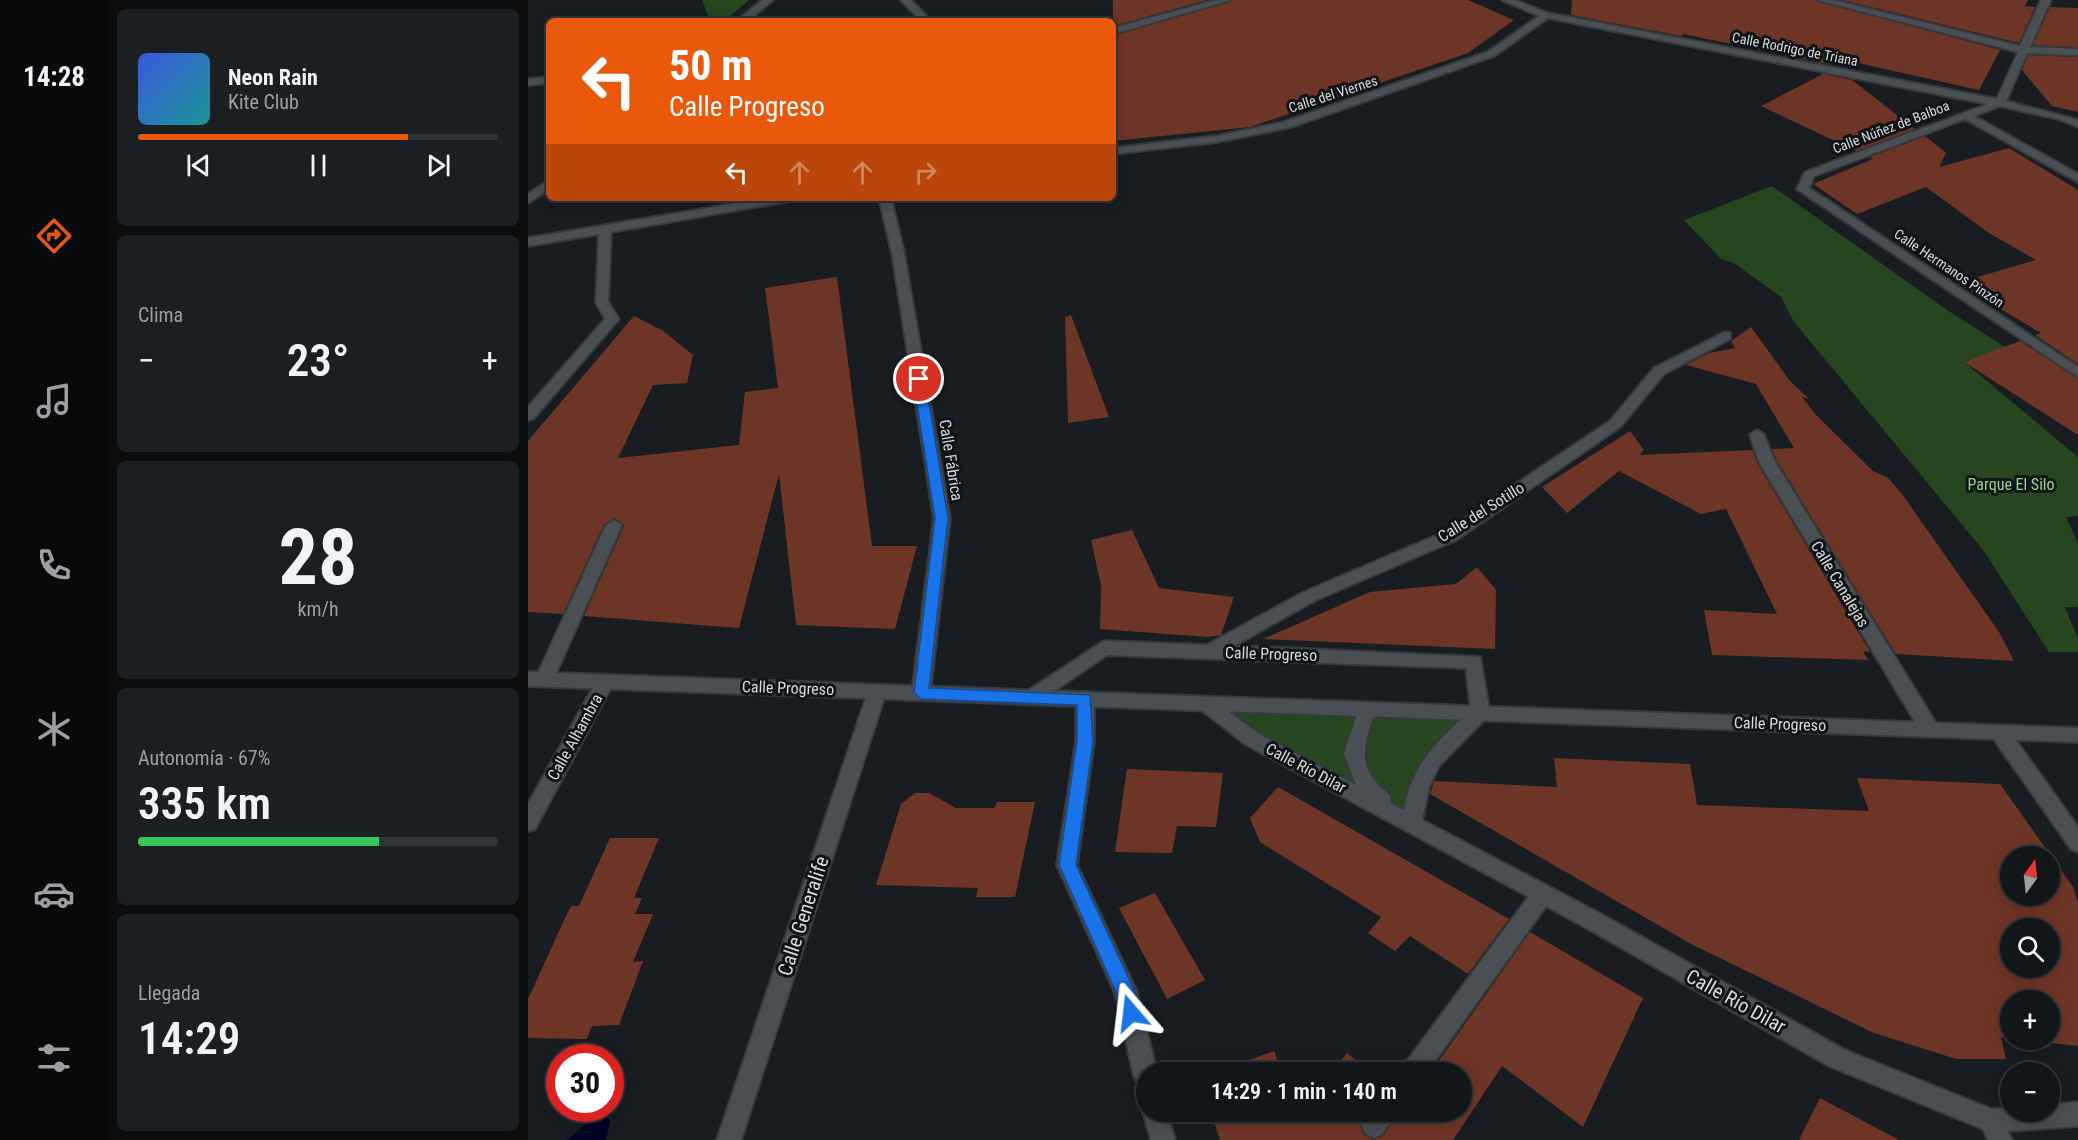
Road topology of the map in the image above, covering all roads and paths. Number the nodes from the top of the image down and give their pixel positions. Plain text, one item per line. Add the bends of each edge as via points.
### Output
1 (768, 0) edge
2 (906, 0) edge
3 (1226, 0) edge
4 (1507, 0) edge
5 (1822, 0) edge
6 (2046, 0) edge
7 (1546, 15) junction
8 (746, 18) edge
9 (923, 18) edge
10 (1116, 30) edge
11 (2023, 50) junction
12 (2078, 52) edge
13 (546, 80) edge
14 (528, 82) edge
15 (2000, 103) junction
16 (1965, 115) junction
17 (2061, 117) junction
18 (2078, 118) edge
19 (2078, 124) edge
20 (1116, 151) edge
21 (2078, 179) edge
22 (546, 185) edge
23 (1803, 189) joint
24 (528, 200) edge
25 (773, 201) edge
26 (886, 201) edge
27 (605, 230) junction
28 (528, 242) edge
29 (1725, 336) dead end
30 (2078, 373) edge
31 (528, 416) edge
32 (1757, 435) dead end
33 (614, 525) dead end
34 (1210, 652) junction
35 (536, 680) edge
36 (605, 682) junction
37 (877, 692) junction
38 (921, 693) junction
39 (1032, 697) junction
40 (1085, 699) junction
41 (1206, 704) junction
42 (1366, 710) junction
43 (1481, 714) junction
44 (1930, 730) junction
45 (2000, 733) junction
46 (2078, 735) edge
47 (528, 823) edge
48 (1411, 825) junction
49 (2078, 843) edge
50 (1542, 894) junction
51 (1142, 1062) edge
52 (1420, 1062) edge
53 (2078, 1114) edge
54 (1158, 1122) edge
55 (1995, 1130) edge
56 (729, 1140) edge
57 (1163, 1140) edge

1 - 8 street
2 - 9 street
3 - 10 street
4 - 7 street, Calle Rodrigo de Triana
5 - 11 street
6 - 11 street
7 - 15 street, Calle Rodrigo de Triana
7 - 20 street, Calle del Viernes via 1491,54 1287,125 1217,139
11 - 12 street
11 - 15 street
13 - 14 street
15 - 16 street, Calle Núñez de Balboa
15 - 17 street, Calle Rodrigo de Triana
16 - 21 street
16 - 23 street, Calle Núñez de Balboa via 1809,174
17 - 18 street
17 - 19 street, Calle Rodrigo de Triana
22 - 24 street
23 - 30 street, Calle Hermanos Pinzón
25 - 27 street
26 - 38 street, Calle Fábrica via 898,253 942,518
27 - 28 street
27 - 31 street via 602,302 612,319
29 - 34 street, Calle del Sotillo via 1659,371 1615,424 1450,536 1310,596
32 - 44 street, Calle Canalejas via 1767,462
33 - 35 street, Calle Progreso
34 - 39 street, Calle Progreso via 1104,648
34 - 43 street, Calle Progreso via 1474,662
35 - 36 street, Calle Progreso
36 - 37 street, Calle Progreso
36 - 47 street, Calle Alhambra
37 - 38 street, Calle Progreso
37 - 56 street, Calle Generalife
38 - 39 street, Calle Progreso
39 - 40 street, Calle Progreso
40 - 41 street, Calle Progreso
40 - 51 street via 1085,741 1067,865 1125,992
41 - 42 street, Calle Progreso
41 - 48 street, Calle Río Dilar via 1252,739
42 - 43 street, Calle Progreso
42 - 48 street, Calle Río Dilar via 1353,754 1367,788
43 - 44 street, Calle Progreso
43 - 48 street via 1444,745 1424,770
44 - 45 street, Calle Progreso
45 - 46 street, Calle Progreso
45 - 49 street
48 - 50 street, Calle Río Dilar
50 - 52 street
50 - 55 street, Calle Río Dilar via 1838,1058
53 - 55 street, Calle Río Dilar
54 - 57 street

